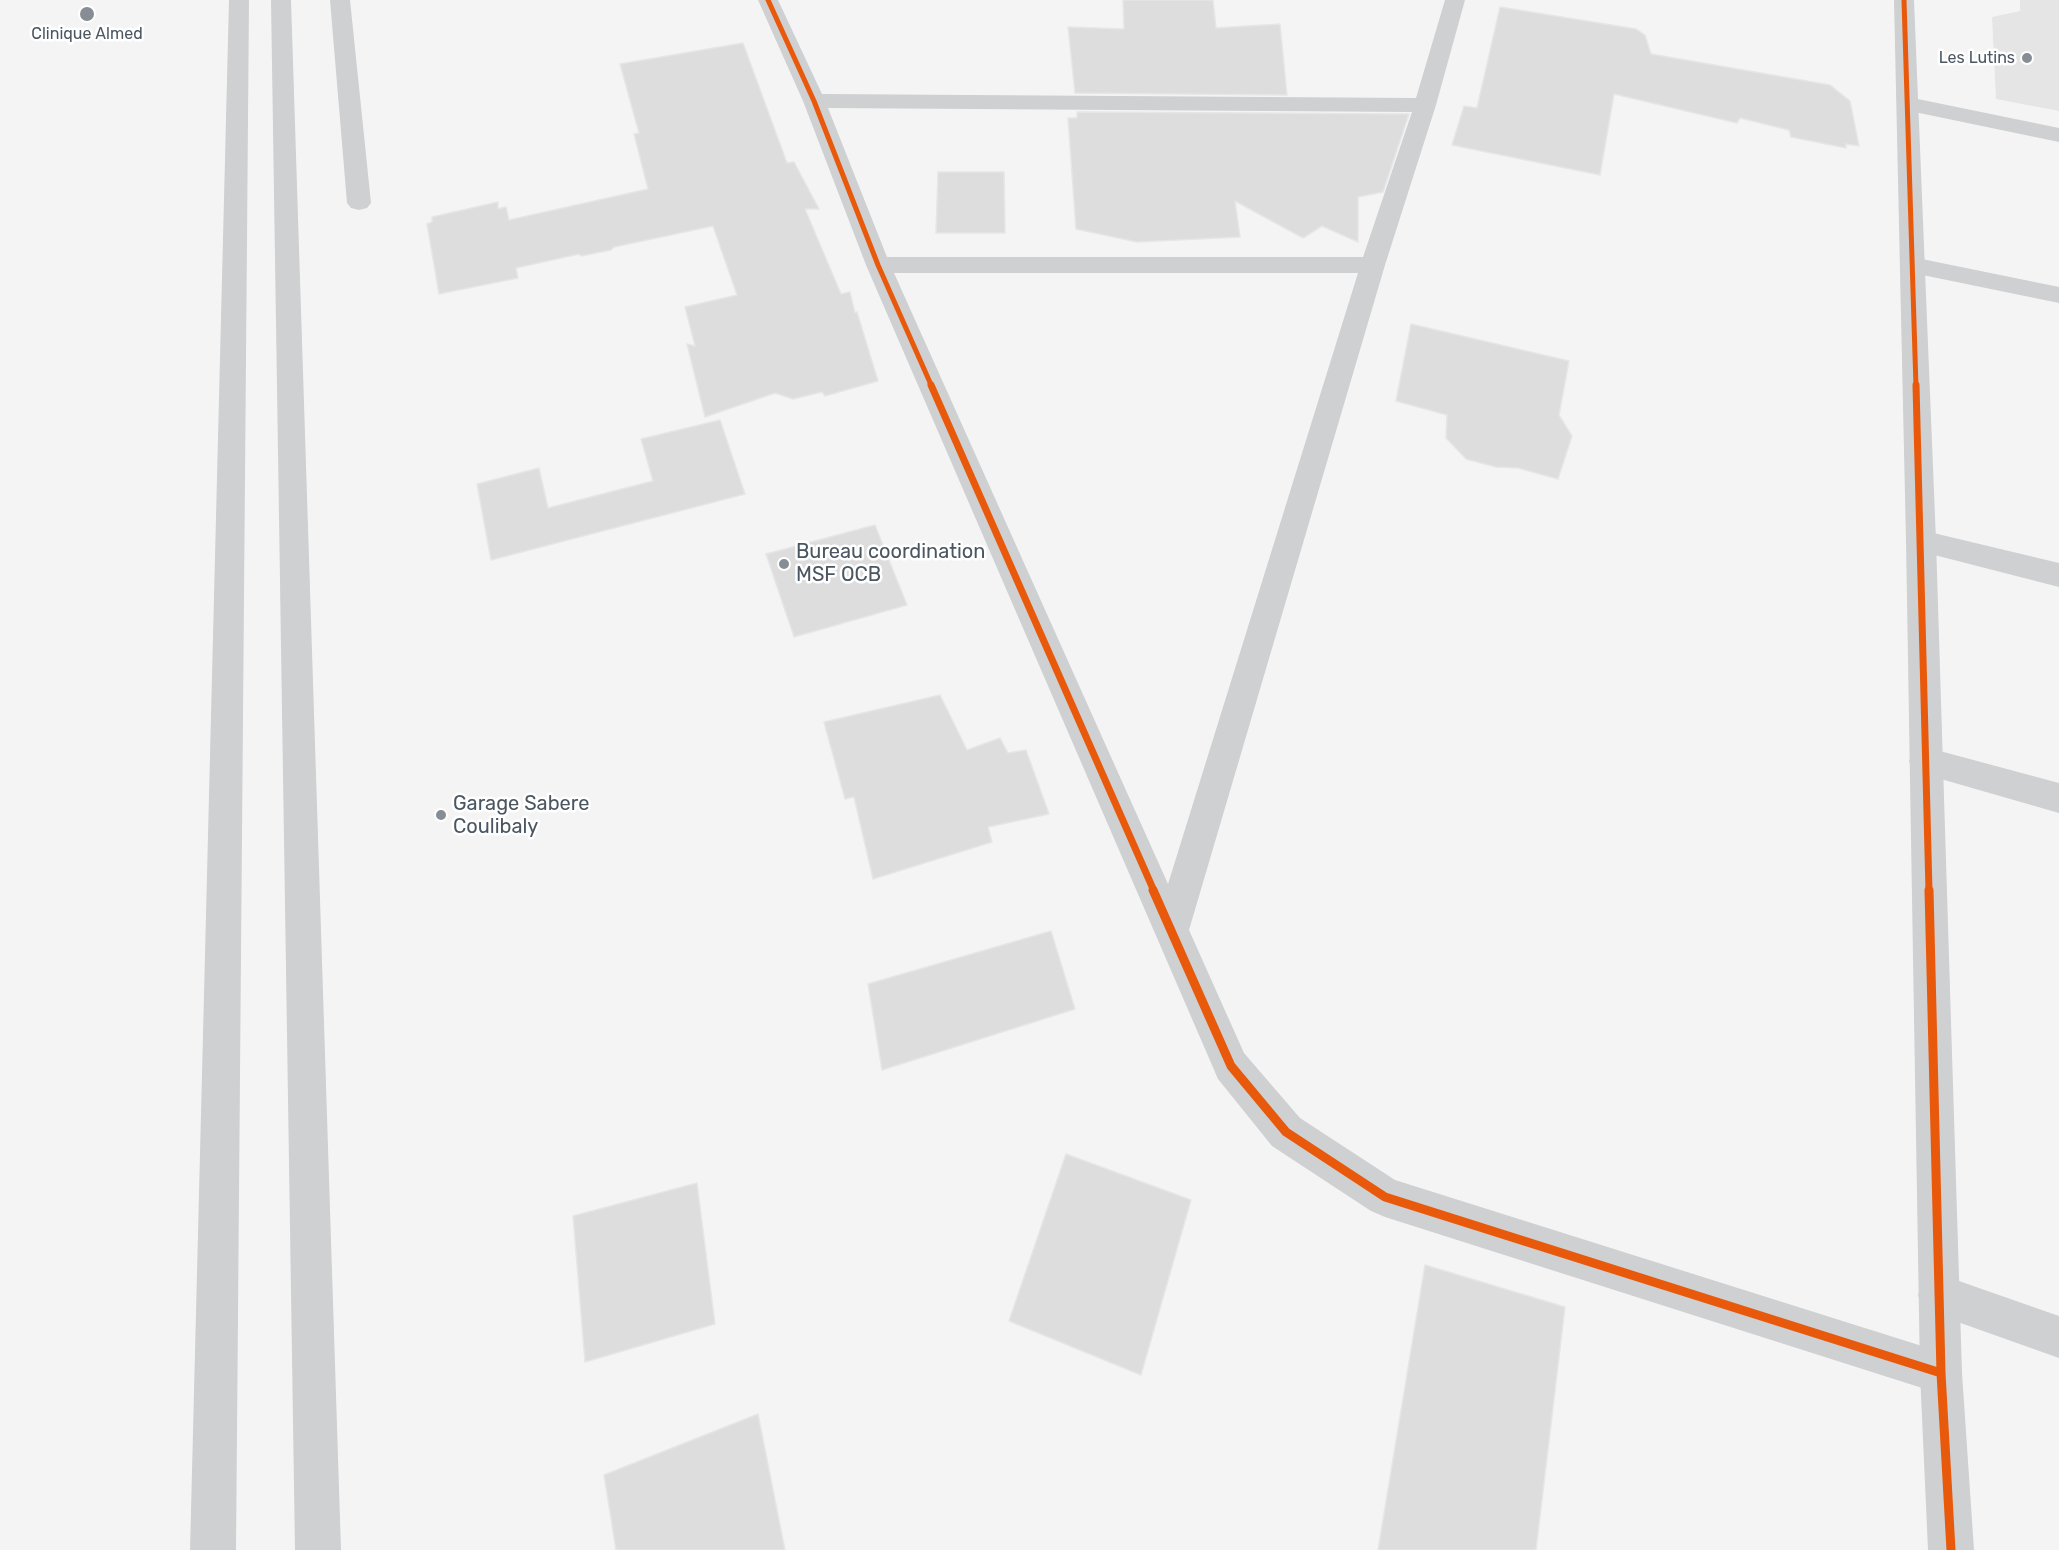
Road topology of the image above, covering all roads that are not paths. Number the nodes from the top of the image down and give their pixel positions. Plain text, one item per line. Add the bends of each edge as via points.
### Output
1 (239, 0) edge
2 (281, 0) edge
3 (340, 0) edge
4 (768, 0) edge
5 (1455, 0) edge
6 (1904, 0) edge
7 (814, 101) junction
8 (1908, 104) junction
9 (1425, 105) junction
10 (2059, 135) edge
11 (359, 203) dead end
12 (878, 265) junction
13 (1912, 265) junction
14 (1373, 266) junction
15 (2059, 295) edge
16 (1922, 541) junction
17 (2059, 575) edge
18 (1925, 760) junction
19 (2059, 798) edge
20 (1172, 929) junction
21 (1939, 1295) junction
22 (2059, 1337) edge
23 (1941, 1373) junction
24 (213, 1550) edge
25 (318, 1550) edge
26 (1951, 1550) edge

1 - 24 street
2 - 25 street
3 - 11 street
4 - 7 street
5 - 9 street
6 - 8 street
7 - 9 street
7 - 12 street
8 - 10 street
8 - 13 street
9 - 14 street
12 - 14 street
12 - 20 street
13 - 15 street
13 - 16 street
14 - 20 street
16 - 17 street
16 - 18 street
18 - 19 street
18 - 21 street
20 - 23 street via 1232,1066 1286,1132 1384,1197
21 - 22 street
21 - 23 street
23 - 26 street

